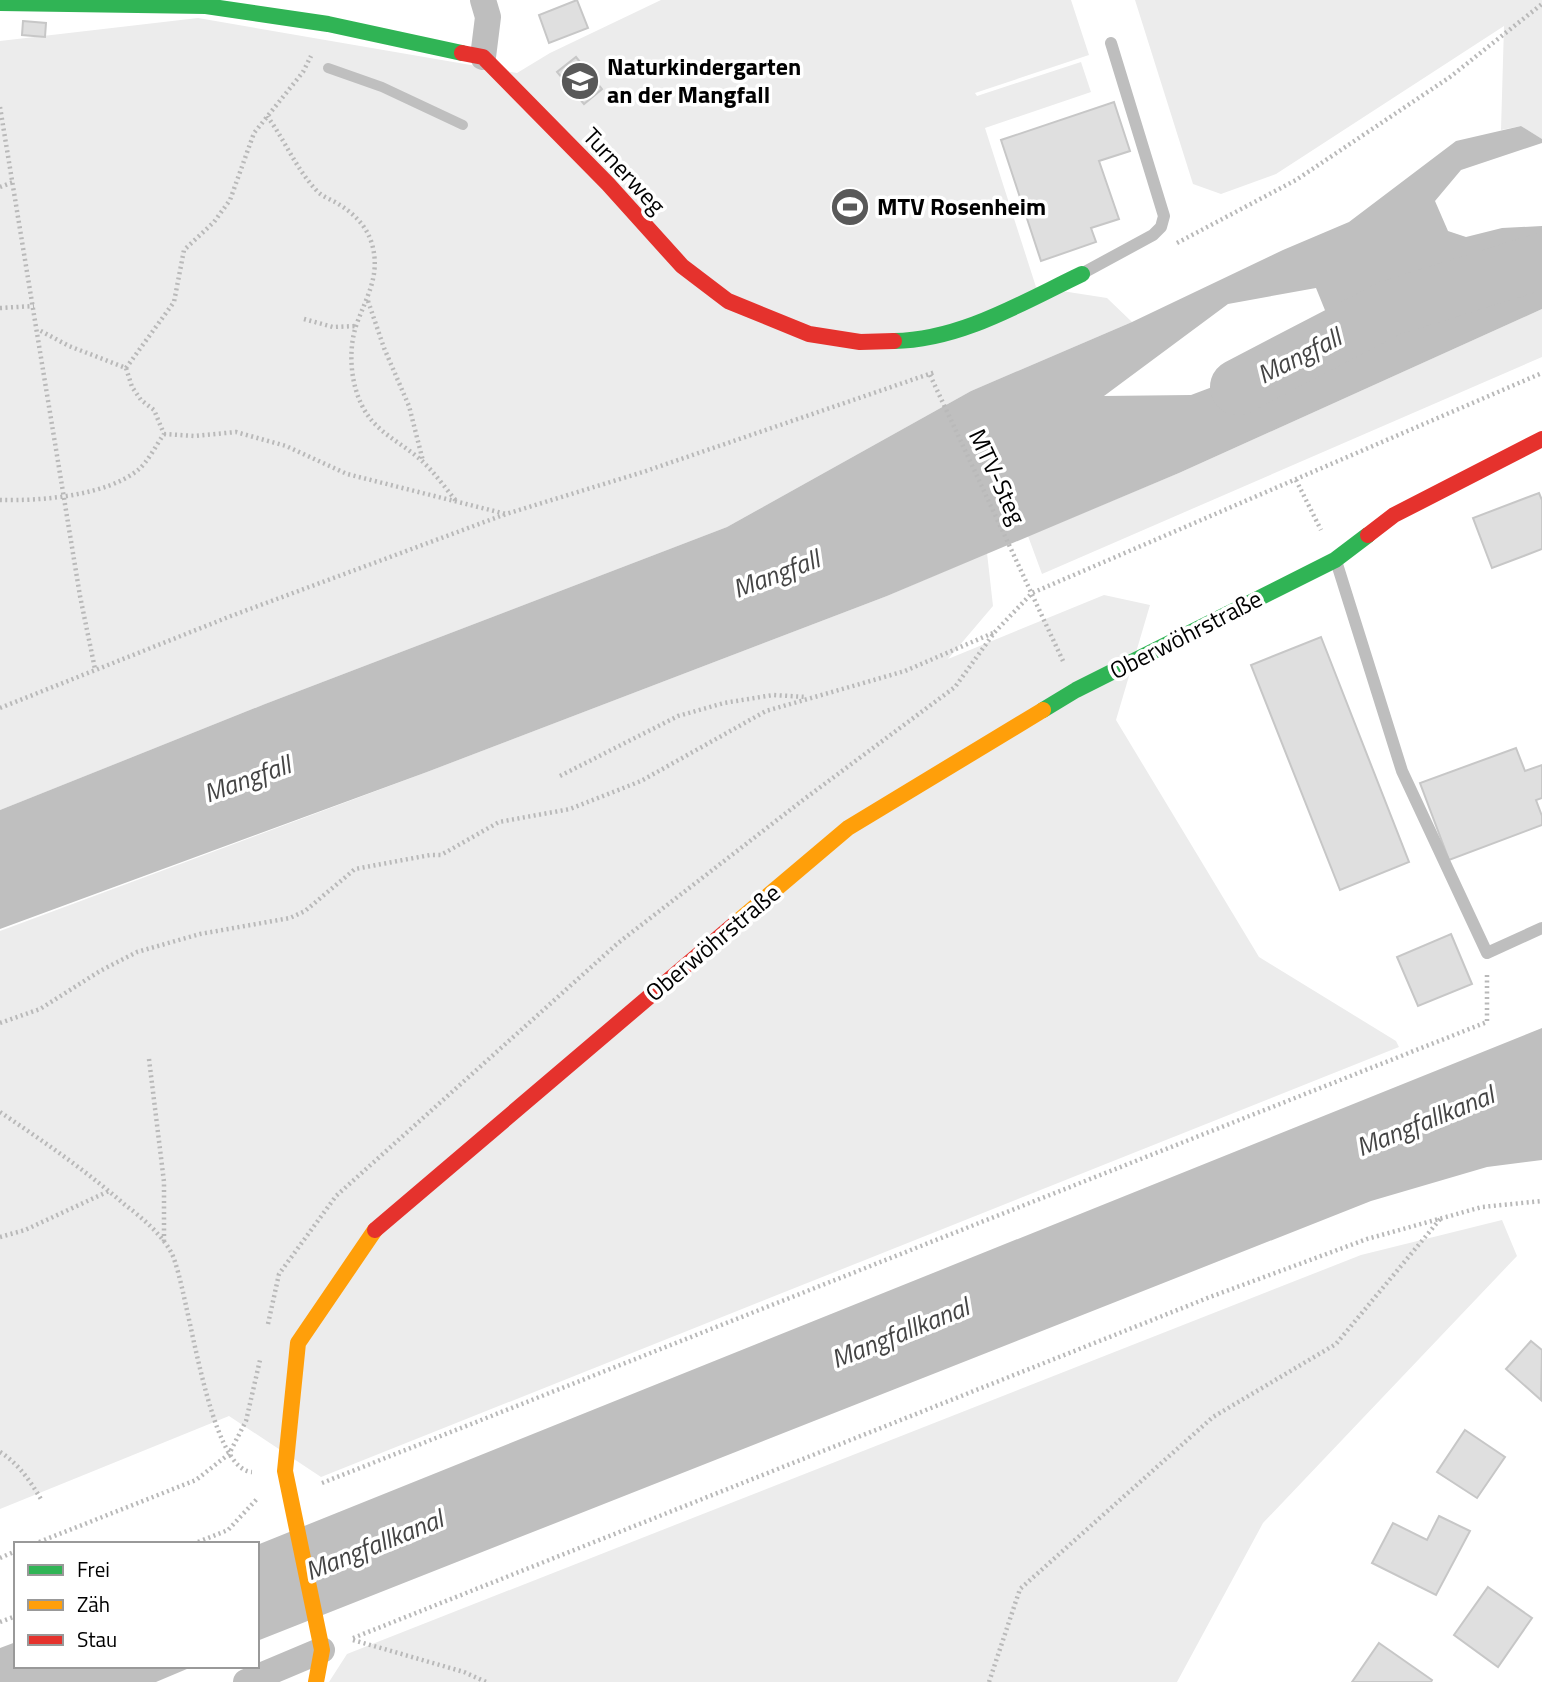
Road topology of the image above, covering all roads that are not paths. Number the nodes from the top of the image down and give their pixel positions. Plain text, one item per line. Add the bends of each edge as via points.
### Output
1 (483, 0) edge
2 (0, 3) edge
3 (205, 3) edge
4 (1111, 43) dead end
5 (483, 57) junction
6 (1082, 274) joint
7 (1542, 439) edge
8 (1335, 560) junction
9 (1542, 928) edge
10 (321, 1643) junction
11 (246, 1682) edge
12 (316, 1682) edge

1 - 5 street via 488,17
2 - 3 street
3 - 5 street
4 - 6 lane via 1164,216 1153,235
5 - 6 street, Turnerweg via 682,267 729,302 809,334 860,342 944,335
7 - 8 street, Oberwöhrstraße via 1394,515
8 - 9 lane via 1402,772 1487,953
8 - 10 street, Oberwöhrstraße via 1076,690 848,828 374,1231 298,1343 285,1471
10 - 11 street
10 - 12 street

